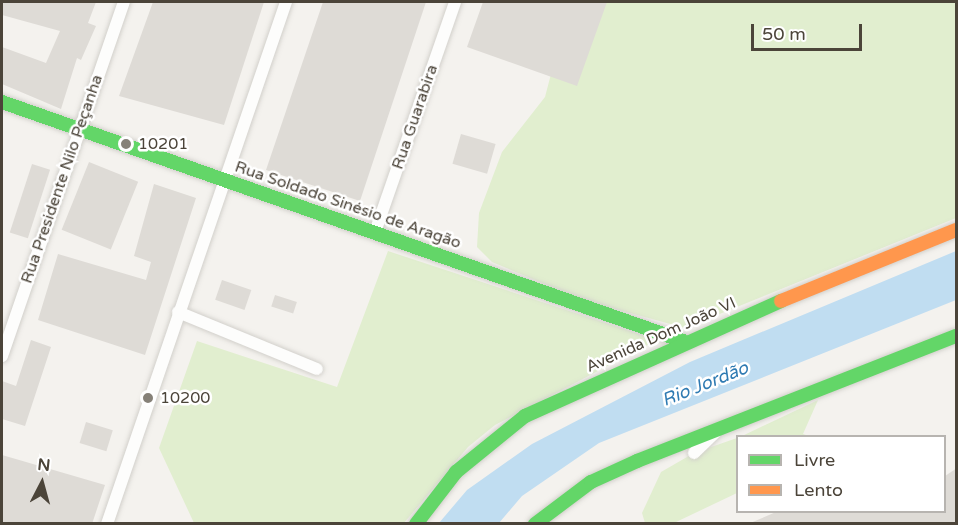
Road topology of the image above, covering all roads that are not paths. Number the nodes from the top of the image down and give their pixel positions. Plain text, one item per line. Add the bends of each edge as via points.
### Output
1 (124, 2) edge
2 (286, 2) edge
3 (455, 2) edge
4 (2, 102) edge
5 (78, 128) junction
6 (224, 179) junction
7 (957, 230) edge
8 (375, 232) junction
9 (178, 312) junction
10 (957, 336) edge
11 (683, 341) junction
12 (2, 356) edge
13 (317, 369) dead end
14 (720, 429) junction
15 (694, 453) dead end
16 (107, 524) edge
17 (416, 524) edge
18 (535, 524) edge

1 - 5 street, Rua Presidente Nilo Peçanha
2 - 6 street
3 - 8 street, Rua Guarabira
4 - 5 main road, Rua Soldado Sinésio de Aragão
5 - 6 main road, Rua Soldado Sinésio de Aragão
5 - 12 street, Rua Presidente Nilo Peçanha
6 - 8 main road, Rua Soldado Sinésio de Aragão
6 - 9 street
7 - 11 main road, Avenida Dom João VI
8 - 11 main road, Rua Soldado Sinésio de Aragão
9 - 13 street
9 - 16 street
10 - 14 main road
11 - 17 main road, Avenida Dom João VI via 525,416 456,472
14 - 15 street
14 - 18 main road via 591,482

